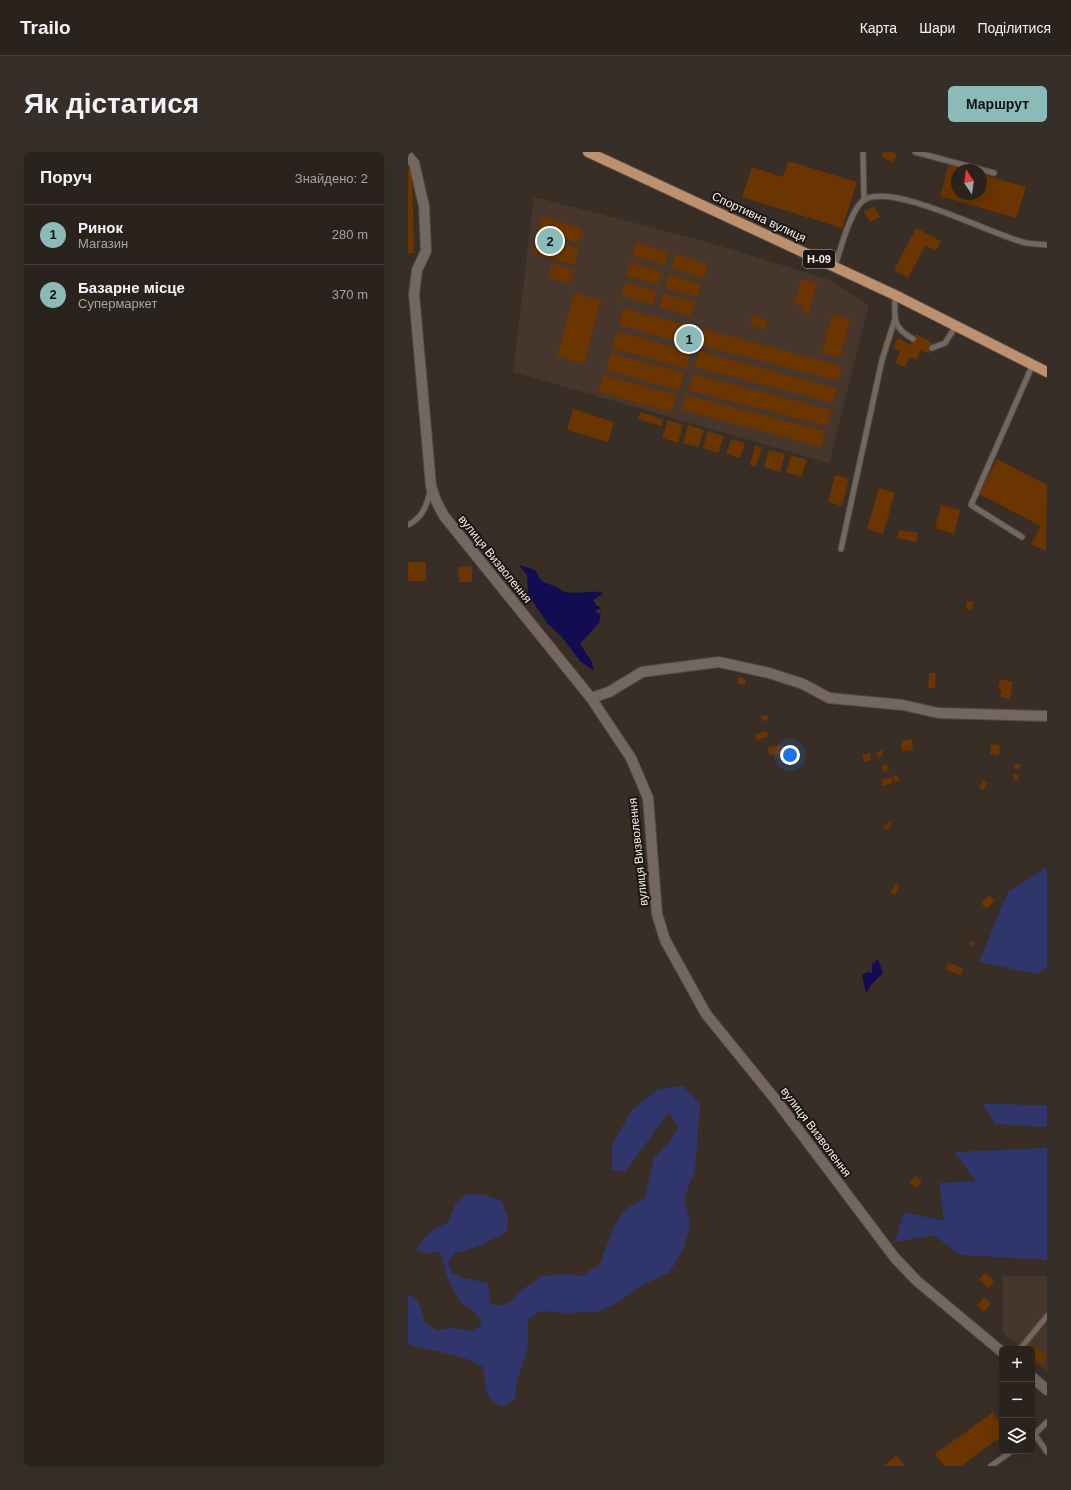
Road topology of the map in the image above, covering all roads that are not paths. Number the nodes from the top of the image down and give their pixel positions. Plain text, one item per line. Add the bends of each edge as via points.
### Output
1 (588, 152) edge
2 (863, 152) edge
3 (915, 152) edge
4 (408, 156) edge
5 (994, 173) dead end
6 (864, 200) junction
7 (1047, 245) edge
8 (835, 266) junction
9 (895, 295) junction
10 (895, 319) junction
11 (956, 326) junction
12 (913, 339) dead end
13 (932, 348) dead end
14 (1033, 364) junction
15 (1047, 372) edge
16 (431, 486) junction
17 (408, 525) edge
18 (1022, 536) dead end
19 (841, 549) dead end
20 (591, 698) junction
21 (1047, 716) edge
22 (1047, 1316) edge
23 (1022, 1346) edge
24 (999, 1349) edge
25 (1035, 1380) edge
26 (1047, 1390) edge
27 (1047, 1422) edge
28 (1035, 1434) edge
29 (1035, 1438) edge
30 (1047, 1452) edge
31 (1008, 1454) edge
32 (991, 1466) edge

1 - 8 main road, Спортивна вулиця / Н-09
2 - 6 lane
3 - 5 lane
4 - 16 street, вулиця Визволення via 414,163 424,206 426,251 417,270 414,294
6 - 7 lane via 881,195 914,203 1025,242
6 - 8 lane via 856,210
8 - 9 main road, Спортивна вулиця / Н-09
9 - 10 lane
9 - 11 main road, Спортивна вулиця / Н-09
10 - 12 lane via 900,331
10 - 19 lane via 882,360
11 - 13 lane via 945,343
11 - 14 main road, Спортивна вулиця / Н-09
14 - 15 main road, Спортивна вулиця / Н-09
14 - 18 lane via 971,505
16 - 17 lane via 427,506 416,521
16 - 20 street, вулиця Визволення via 444,516
20 - 21 street via 609,692 642,672 719,662 769,672 803,684 829,698 903,705 938,713
20 - 24 street, вулиця Визволення via 631,758 648,798 658,914 665,940 706,1014 775,1099 895,1258 917,1281
22 - 23 lane
25 - 26 street
27 - 28 lane
29 - 30 lane
31 - 32 lane

